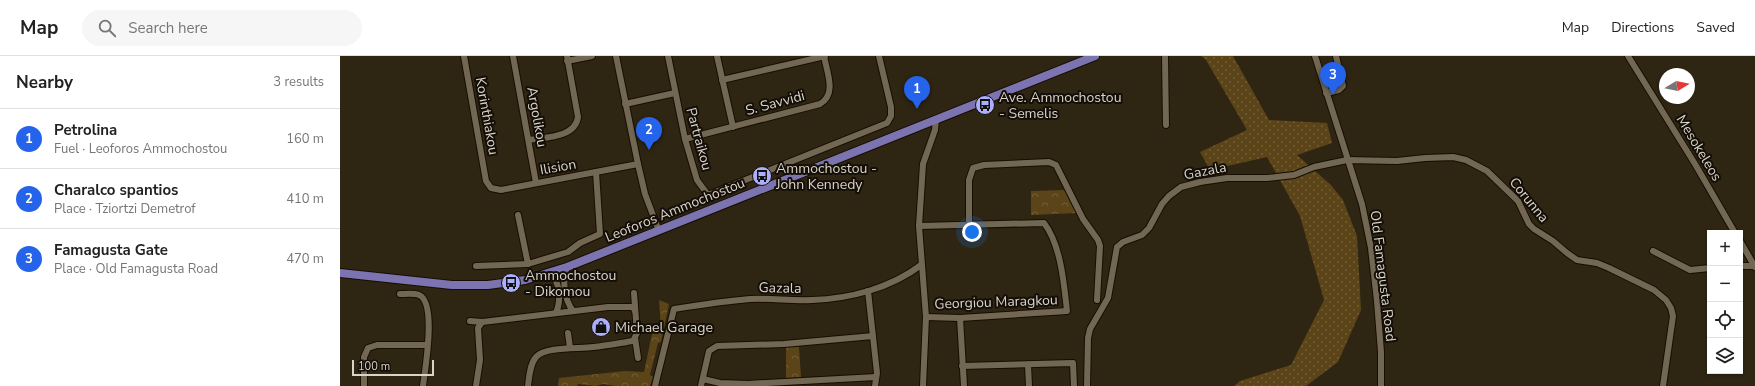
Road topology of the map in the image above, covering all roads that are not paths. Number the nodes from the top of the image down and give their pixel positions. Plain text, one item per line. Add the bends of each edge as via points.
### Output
1 (464, 56) edge
2 (513, 56) edge
3 (592, 56) edge
4 (616, 56) edge
5 (668, 56) edge
6 (717, 56) edge
7 (825, 56) edge
8 (878, 56) edge
9 (1094, 56) edge
10 (1165, 56) edge
11 (1315, 56) edge
12 (1336, 56) edge
13 (1628, 56) edge
14 (567, 58) edge
15 (722, 80) junction
16 (675, 93) junction
17 (1326, 93) junction
18 (626, 104) junction
19 (936, 119) junction
20 (1166, 125) dead end
21 (733, 127) junction
22 (685, 139) junction
23 (529, 140) junction
24 (1347, 160) junction
25 (638, 164) junction
26 (596, 172) junction
27 (486, 181) joint
28 (536, 183) junction
29 (518, 215) dead end
30 (969, 224) junction
31 (919, 226) junction
32 (1733, 230) edge
33 (659, 231) junction
34 (1743, 246) edge
35 (1653, 252) dead end
36 (528, 264) junction
37 (921, 265) junction
38 (476, 266) dead end
39 (1743, 266) edge
40 (567, 267) junction
41 (1755, 267) edge
42 (1707, 268) edge
43 (549, 273) junction
44 (340, 274) edge
45 (868, 291) junction
46 (634, 293) dead end
47 (400, 294) dead end
48 (1097, 300) dead end
49 (572, 311) junction
50 (635, 311) junction
51 (556, 312) junction
52 (926, 317) junction
53 (960, 318) junction
54 (470, 321) dead end
55 (482, 322) junction
56 (568, 333) dead end
57 (873, 336) junction
58 (635, 338) junction
59 (427, 345) junction
60 (570, 348) junction
61 (638, 358) dead end
62 (1028, 365) junction
63 (962, 366) junction
64 (876, 377) junction
65 (703, 379) junction
66 (364, 386) edge
67 (423, 386) edge
68 (476, 386) edge
69 (528, 386) edge
70 (655, 386) edge
71 (701, 386) edge
72 (875, 386) edge
73 (923, 386) edge
74 (964, 386) edge
75 (1029, 386) edge
76 (1074, 386) edge
77 (1087, 386) edge
78 (1381, 386) edge
79 (1663, 386) edge

1 - 27 street, Korinthiakou
2 - 23 street, Argolikou
3 - 14 street
4 - 18 street
5 - 16 street, Partraikou
6 - 15 street
7 - 15 street
7 - 21 street, S. Savvidi via 830,89 825,101
8 - 22 street, Partraikou via 891,107 890,119 883,125 708,195 697,180
9 - 19 main road, Leoforos Ammochostou
10 - 20 street
11 - 17 street, Old Famagusta Road
12 - 17 street via 1343,86 1339,90
13 - 32 street, Mesokeleos
14 - 23 street via 578,117 575,127 566,133
15 - 21 street
16 - 18 street
16 - 22 street, Partraikou
17 - 24 street, Old Famagusta Road
18 - 25 street
19 - 31 street via 935,130 923,164
19 - 33 main road, Leoforos Ammochostou
21 - 22 street, S. Savvidi
23 - 28 street, Argolikou
24 - 77 street, Gazala via 1314,167 1294,175 1200,182 1181,187 1168,196 1142,235 1117,247 1108,298 1090,329 1088,338
24 - 78 street, Old Famagusta Road via 1362,204 1371,248 1378,308
24 - 79 street, Corunna via 1397,161 1453,157 1478,165 1518,201 1534,229 1567,253 1577,260 1597,263 1614,270 1654,290 1666,300 1673,316
25 - 26 street, Ilision
25 - 33 street via 645,194
26 - 28 street, Ilision
26 - 36 street via 600,234 580,242 568,252
27 - 28 street, Ilision via 491,188 498,191
29 - 36 street
30 - 31 street
30 - 48 street via 969,180 974,168 984,165 1041,162 1056,165 1083,219 1100,243
30 - 53 street, Georgiou Maragkou via 1044,223 1053,240 1061,269 1066,311
31 - 37 street
33 - 40 main road, Leoforos Ammochostou
34 - 41 street
35 - 42 street via 1690,270
36 - 38 street
37 - 45 street, Gazala via 911,273
37 - 52 street
39 - 41 street
40 - 43 main road, Leoforos Ammochostou
40 - 49 street via 564,276 568,303
43 - 44 main road, Leoforos Ammochostou via 516,282 488,285 452,285
43 - 51 street via 554,277 559,294
45 - 57 street
45 - 70 street, Gazala via 851,296 813,300 751,299 674,309
46 - 50 street
47 - 59 street via 419,295 427,304
49 - 50 street via 625,306 633,307
49 - 51 street
50 - 58 street
51 - 55 street
52 - 53 street, Georgiou Maragkou
52 - 73 street
53 - 63 street
54 - 55 street
55 - 68 street via 478,328 480,360
56 - 60 street
57 - 64 street
57 - 65 street via 784,344 717,346 709,351
58 - 60 street via 633,341 592,348
58 - 61 street
59 - 66 street via 377,345 368,348 364,357
59 - 67 street
60 - 69 street via 536,356
62 - 63 street
62 - 75 street
62 - 76 street via 1074,363
63 - 74 street
64 - 65 street via 748,384 720,383
64 - 72 street
65 - 71 street

